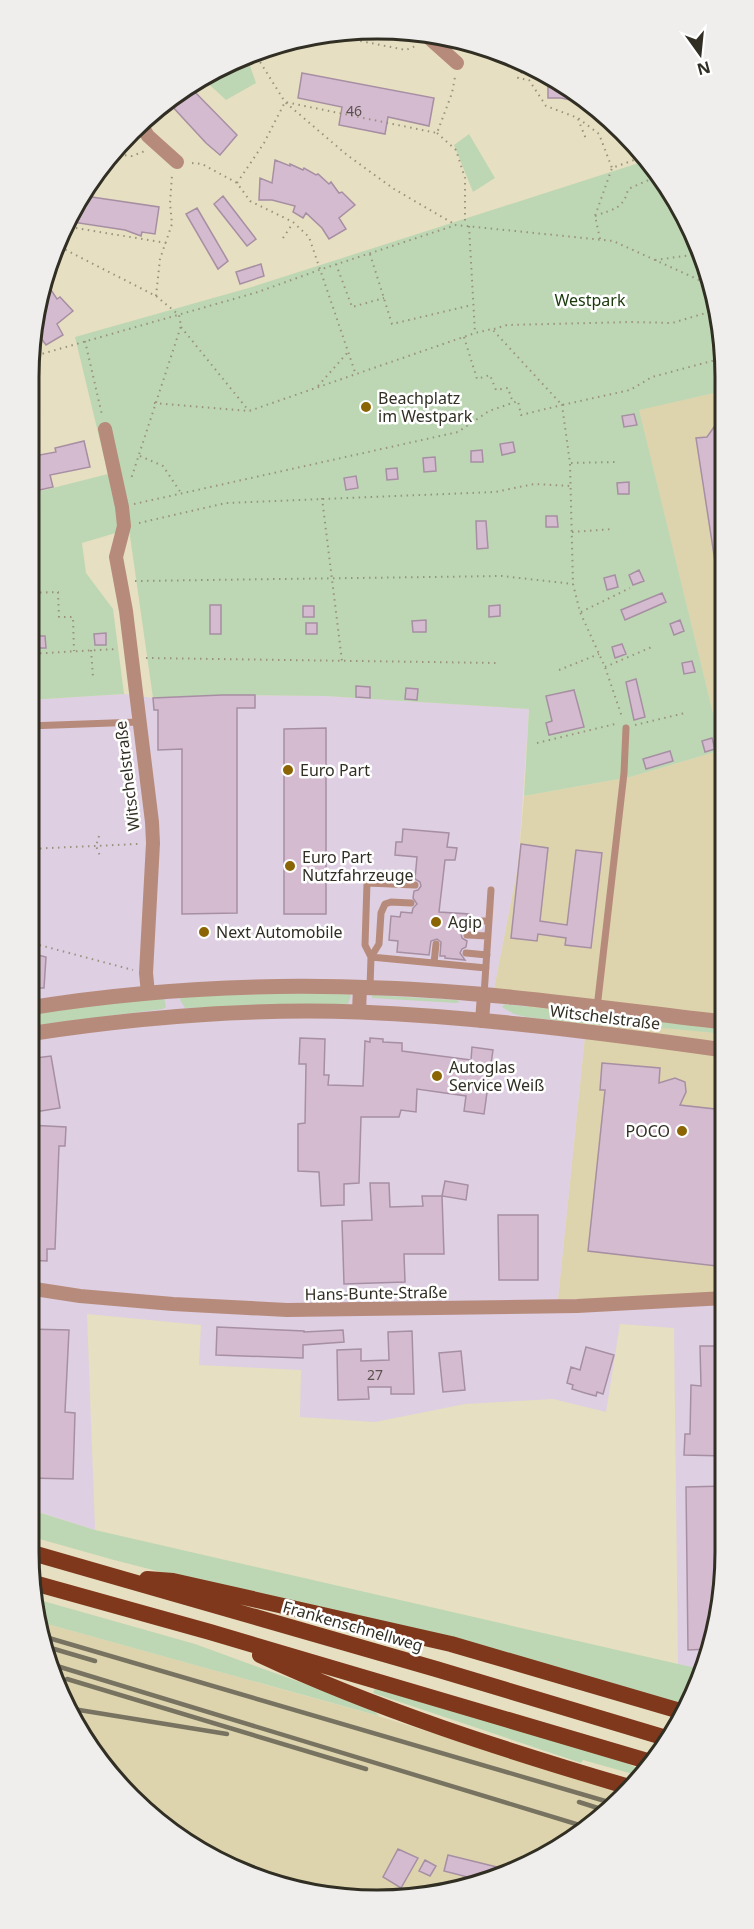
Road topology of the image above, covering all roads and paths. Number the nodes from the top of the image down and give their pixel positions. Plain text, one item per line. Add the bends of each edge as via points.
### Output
1 (355, 40) edge
2 (423, 42) edge
3 (436, 44) edge
4 (259, 61) edge
5 (457, 63) joint
6 (522, 72) edge
7 (285, 102) junction
8 (578, 118) junction
9 (145, 131) edge
10 (438, 134) junction
11 (586, 139) dead end
12 (159, 146) junction
13 (122, 155) edge
14 (635, 159) edge
15 (177, 162) junction
16 (612, 168) junction
17 (651, 179) edge
18 (237, 183) junction
19 (595, 216) junction
20 (293, 222) junction
21 (456, 225) junction
22 (465, 225) junction
23 (469, 225) junction
24 (74, 228) edge
25 (283, 238) dead end
26 (600, 239) junction
27 (166, 243) junction
28 (64, 250) edge
29 (369, 253) junction
30 (692, 255) edge
31 (655, 260) junction
32 (336, 264) junction
33 (322, 268) junction
34 (700, 281) edge
35 (156, 296) junction
36 (384, 298) junction
37 (472, 305) junction
38 (709, 312) edge
39 (179, 315) junction
40 (181, 326) junction
41 (492, 329) junction
42 (475, 333) junction
43 (464, 337) junction
44 (85, 341) junction
45 (348, 352) junction
46 (40, 354) edge
47 (714, 360) edge
48 (356, 375) junction
49 (316, 388) junction
50 (154, 403) junction
51 (513, 403) junction
52 (562, 405) junction
53 (249, 411) junction
54 (105, 429) joint
55 (140, 456) junction
56 (616, 462) dead end
57 (570, 464) junction
58 (571, 486) junction
59 (181, 494) junction
60 (322, 498) junction
61 (122, 507) junction
62 (124, 526) junction
63 (613, 529) dead end
64 (572, 532) junction
65 (332, 579) junction
66 (120, 581) junction
67 (573, 584) junction
68 (630, 588) dead end
69 (39, 593) edge
70 (580, 612) junction
71 (654, 646) dead end
72 (91, 650) junction
73 (75, 651) junction
74 (39, 653) edge
75 (131, 653) junction
76 (600, 654) junction
77 (342, 661) junction
78 (497, 663) dead end
79 (605, 667) junction
80 (560, 670) dead end
81 (93, 677) dead end
82 (685, 712) dead end
83 (139, 722) junction
84 (39, 726) edge
85 (626, 728) joint
86 (537, 743) dead end
87 (99, 836) dead end
88 (153, 843) junction
89 (96, 846) junction
90 (39, 849) edge
91 (100, 856) dead end
92 (414, 885) dead end
93 (491, 890) dead end
94 (411, 903) dead end
95 (468, 921) dead end
96 (489, 921) junction
97 (467, 935) dead end
98 (488, 936) junction
99 (39, 945) edge
100 (446, 951) dead end
101 (466, 953) dead end
102 (487, 955) junction
103 (371, 957) junction
104 (434, 963) junction
105 (486, 968) junction
106 (146, 973) junction
107 (365, 987) junction
108 (148, 993) junction
109 (484, 995) junction
110 (39, 1007) edge
111 (597, 1008) junction
112 (359, 1012) junction
113 (482, 1021) junction
114 (715, 1023) edge
115 (39, 1032) edge
116 (715, 1049) edge
117 (39, 1290) edge
118 (715, 1299) edge
119 (39, 1555) edge
120 (119, 1578) junction
121 (41, 1584) edge
122 (210, 1632) junction
123 (676, 1710) edge
124 (660, 1736) edge
125 (644, 1759) edge
126 (623, 1784) edge

1 - 2 path via 406,50
3 - 5 street
4 - 7 path
5 - 10 path
6 - 8 path via 518,78 529,80 546,106
7 - 10 path
7 - 18 path
7 - 21 path via 394,189
8 - 11 path
8 - 16 path via 599,134
9 - 12 street
10 - 22 path via 456,150 465,178
12 - 13 path via 132,156
12 - 15 street
14 - 16 path
15 - 18 path via 202,164
15 - 27 path via 170,180 171,224
16 - 19 path
17 - 19 path via 628,189 620,207
18 - 20 path via 250,201
19 - 26 path
20 - 25 path
20 - 33 path via 309,237
21 - 22 path
21 - 29 path
22 - 23 path
23 - 26 path
23 - 37 path
24 - 27 path
26 - 31 path
27 - 35 path
28 - 35 path
29 - 32 path
29 - 36 path
30 - 31 path
31 - 34 path
32 - 33 path
32 - 36 path via 352,307
33 - 39 path
33 - 45 path
35 - 39 path
36 - 37 path via 392,324
37 - 42 path
38 - 41 path via 672,323 507,324
39 - 40 path
39 - 44 path
40 - 50 path
40 - 53 path
41 - 42 path
41 - 52 path
42 - 43 path
43 - 48 path
43 - 51 path via 477,379 490,375 496,390 508,388
44 - 46 path
44 - 54 path
45 - 48 path
45 - 49 path
47 - 52 path via 652,377 630,390
48 - 49 path
49 - 53 path
50 - 53 path
50 - 55 path
51 - 52 path via 518,401 521,415
51 - 59 path via 489,411 458,432
52 - 57 path
54 - 61 street
55 - 59 path via 163,466
55 - 61 path
56 - 57 path
57 - 58 path
58 - 60 path via 534,484 495,492
58 - 64 path
59 - 61 path
60 - 62 path via 226,503
60 - 65 path
61 - 62 street
62 - 66 street, Witschelstraße via 116,557
63 - 64 path
64 - 67 path
65 - 66 path
65 - 67 path via 502,576
65 - 77 path
66 - 75 street, Witschelstraße
67 - 70 path
68 - 70 path
69 - 73 path via 58,592 59,617 73,617
70 - 76 path
71 - 79 path
72 - 73 path
72 - 75 path
72 - 81 path
73 - 74 path
75 - 77 path
75 - 83 street, Witschelstraße
76 - 79 path
76 - 80 path
77 - 78 path
79 - 86 path via 624,722
82 - 85 path
83 - 84 lane
83 - 88 street, Witschelstraße
85 - 111 lane
87 - 89 path
88 - 89 path
88 - 106 street, Witschelstraße
89 - 90 path
89 - 91 path
92 - 103 lane via 367,884 365,945
93 - 96 lane
94 - 103 lane via 385,904 379,944
95 - 96 lane
96 - 98 lane
97 - 98 lane
98 - 102 lane
99 - 106 path
100 - 104 lane via 436,947
101 - 102 lane
102 - 105 lane
103 - 104 lane
103 - 107 lane
104 - 105 lane
105 - 109 lane
106 - 108 street, Witschelstraße
107 - 108 street, Witschelstraße via 274,986
107 - 109 street, Witschelstraße
107 - 112 street
108 - 110 street, Witschelstraße
109 - 111 street, Witschelstraße
109 - 113 street
111 - 114 street, Witschelstraße
112 - 113 street, Witschelstraße
112 - 115 street, Witschelstraße via 196,1015
113 - 116 street, Witschelstraße
117 - 118 street, Hans-Bunte-Straße via 287,1311 577,1306
119 - 120 highway, Frankenschnellweg
120 - 123 highway via 173,1581 414,1634
120 - 124 highway, Frankenschnellweg
121 - 122 highway
122 - 125 highway
122 - 126 highway via 306,1677 374,1703

